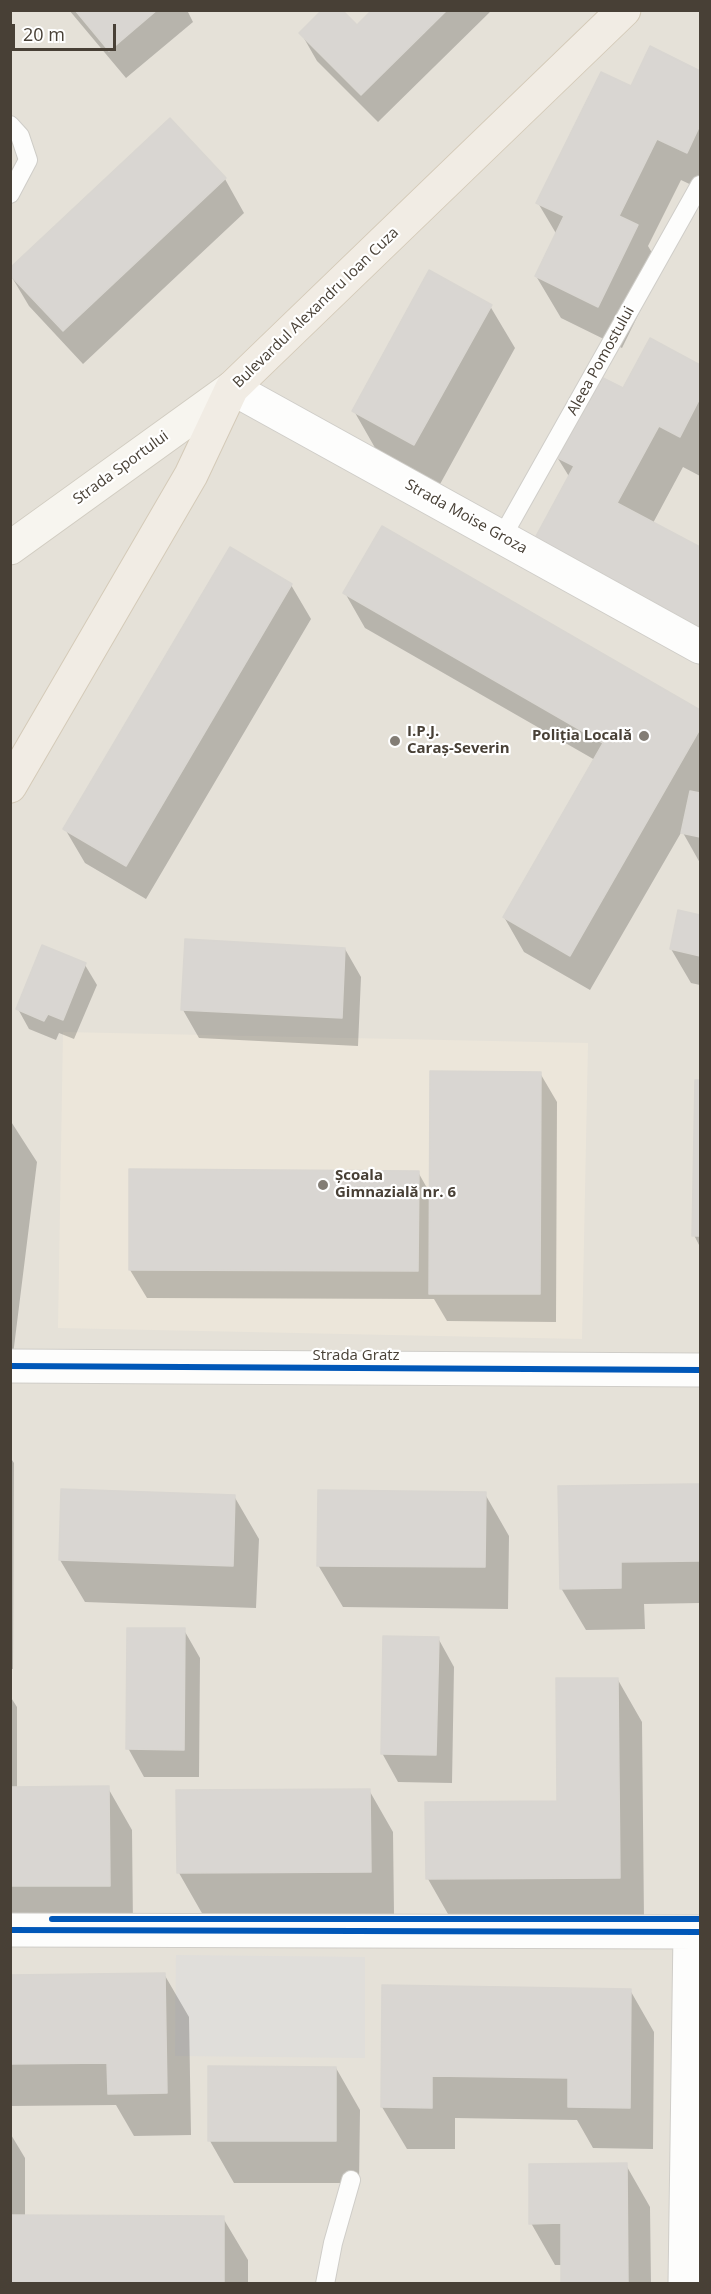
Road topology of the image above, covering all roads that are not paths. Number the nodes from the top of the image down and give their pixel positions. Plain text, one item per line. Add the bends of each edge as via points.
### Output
1 (613, 14) edge
2 (10, 125) edge
3 (700, 185) edge
4 (10, 194) edge
5 (232, 388) junction
6 (502, 537) junction
7 (10, 548) edge
8 (700, 647) edge
9 (10, 786) edge
10 (10, 1366) edge
11 (700, 1370) edge
12 (10, 1930) edge
13 (695, 1932) edge
14 (351, 2180) dead end
15 (325, 2283) edge
16 (685, 2283) edge

1 - 5 main road, Bulevardul Alexandru Ioan Cuza
2 - 4 lane via 20,136 28,160
3 - 6 lane, Aleea Pomostului
5 - 6 street, Strada Moise Groza
5 - 7 main road, Strada Sportului
5 - 9 main road, Bulevardul Alexandru Ioan Cuza via 190,475
6 - 8 street, Strada Moise Groza
10 - 11 street, Strada Gratz
12 - 13 street
13 - 16 street
14 - 15 lane

